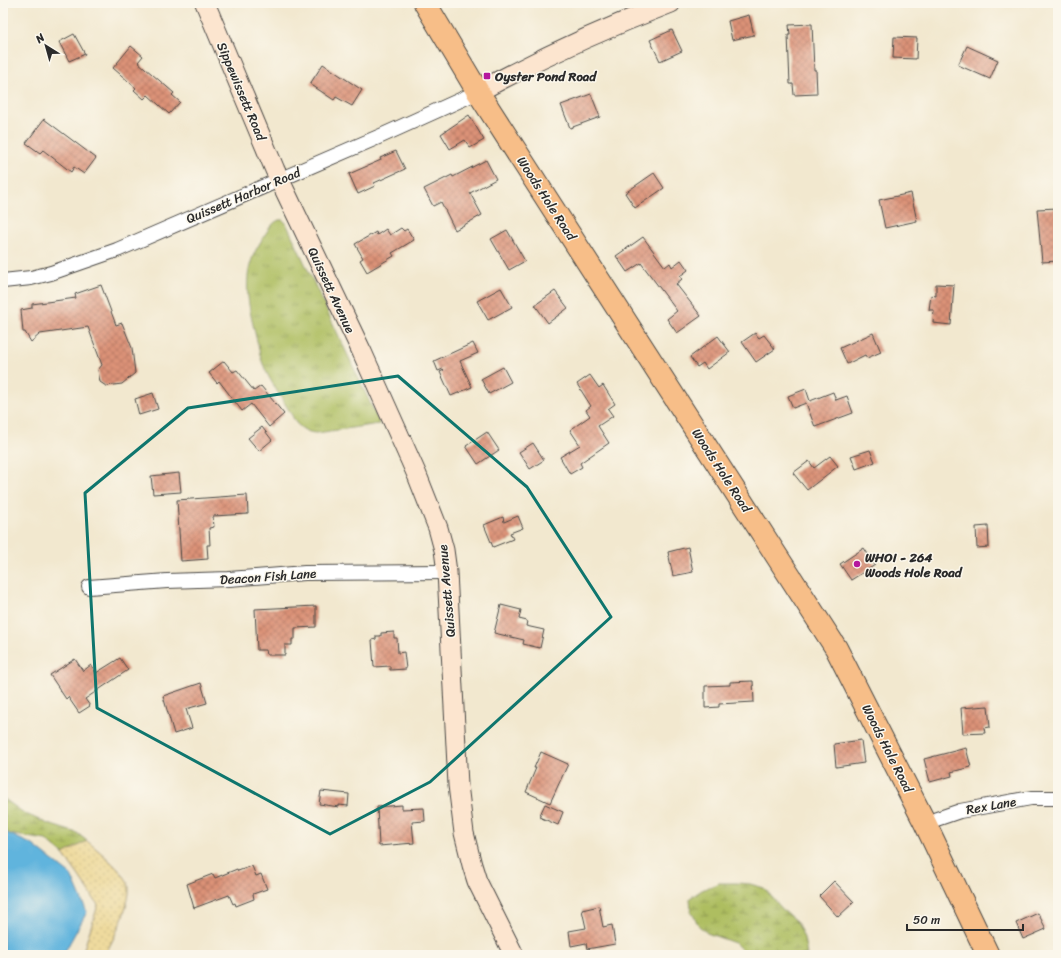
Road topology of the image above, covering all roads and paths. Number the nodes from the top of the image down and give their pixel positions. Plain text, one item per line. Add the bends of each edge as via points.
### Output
1 (205, 3) edge
2 (425, 3) edge
3 (671, 3) edge
4 (478, 92) junction
5 (279, 179) junction
6 (3, 281) edge
7 (447, 572) junction
8 (89, 587) dead end
9 (1058, 798) edge
10 (925, 823) junction
11 (514, 955) edge
12 (988, 955) edge

1 - 5 main road, Sippewissett Road
2 - 4 highway, Woods Hole Road
3 - 4 main road via 571,46
4 - 5 street, Quissett Harbor Road
4 - 10 highway, Woods Hole Road via 836,648
5 - 6 street, Quissett Harbor Road via 91,260 31,278
5 - 7 main road, Quissett Avenue via 362,352 417,475 438,528
7 - 8 street, Deacon Fish Lane via 305,573
7 - 11 main road, Quissett Avenue via 458,785 464,833 477,881
9 - 10 street, Rex Lane via 1031,798 960,811
10 - 12 highway, Woods Hole Road

